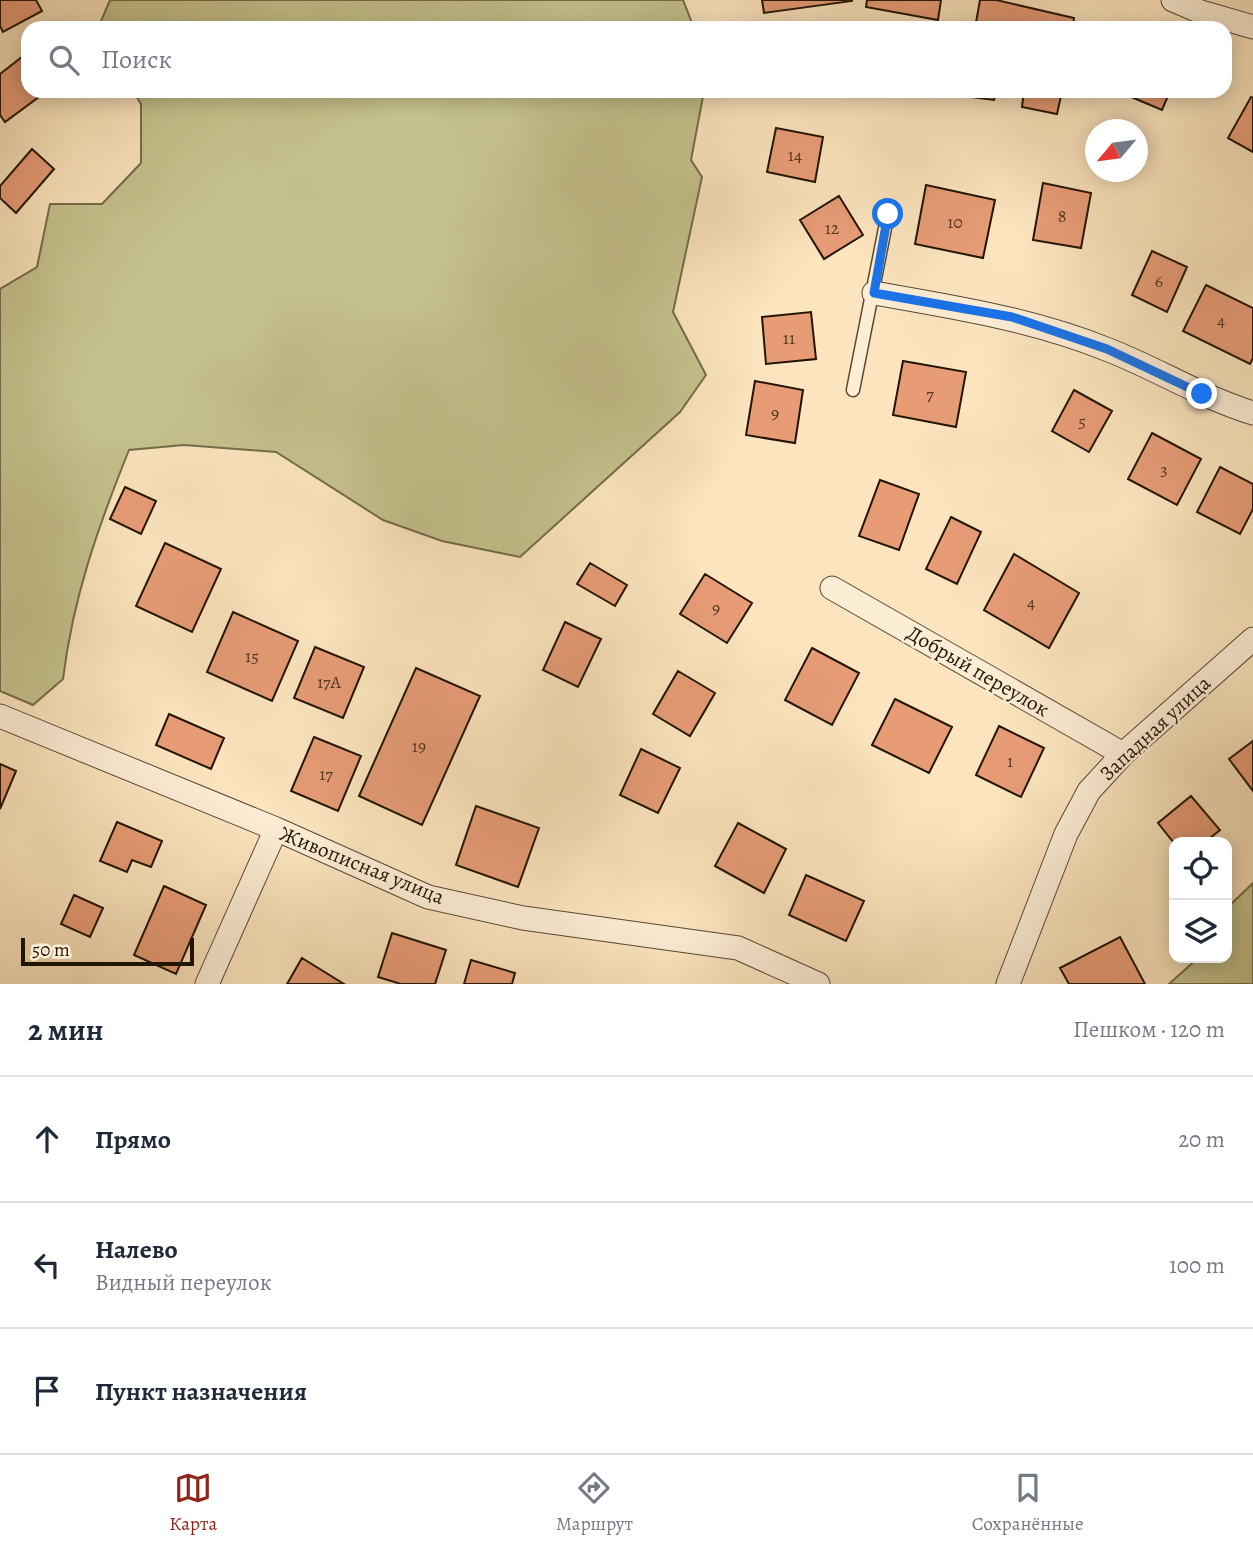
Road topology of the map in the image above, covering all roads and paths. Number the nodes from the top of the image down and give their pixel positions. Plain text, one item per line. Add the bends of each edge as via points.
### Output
1 (1173, 0) edge
2 (1253, 27) edge
3 (888, 214) dead end
4 (874, 293) junction
5 (853, 390) dead end
6 (1253, 412) edge
7 (832, 588) dead end
8 (1253, 639) edge
9 (0, 716) edge
10 (1123, 754) junction
11 (275, 829) junction
12 (206, 984) edge
13 (818, 984) edge
14 (1009, 984) edge

1 - 2 street
3 - 4 lane
4 - 5 lane
4 - 6 street via 1012,317 1107,349 1202,394
7 - 10 street, Добрый переулок
8 - 10 street, Западная улица
9 - 11 street, Живописная улица
10 - 14 street, Западная улица via 1089,791 1066,834
11 - 12 street
11 - 13 street, Живописная улица via 428,897 523,918 738,948

